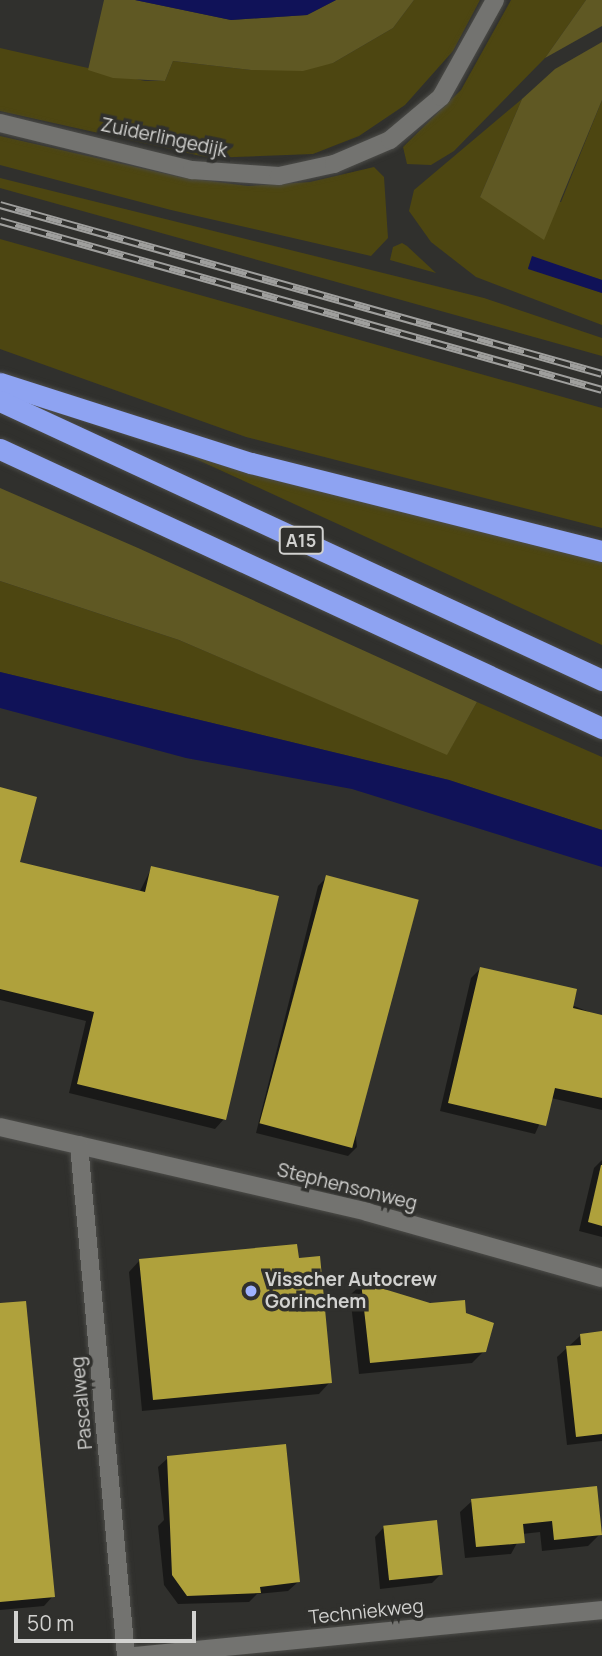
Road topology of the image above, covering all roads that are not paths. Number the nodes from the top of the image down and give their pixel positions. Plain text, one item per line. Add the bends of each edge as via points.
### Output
1 (495, 0) edge
2 (0, 124) edge
3 (0, 383) edge
4 (0, 401) edge
5 (0, 449) edge
6 (602, 551) edge
7 (602, 680) edge
8 (602, 728) edge
9 (0, 1127) edge
10 (79, 1145) junction
11 (602, 1278) edge
12 (602, 1610) edge
13 (126, 1656) edge
14 (134, 1656) edge

1 - 2 street, Zuiderlingedijk via 440,97 390,140 334,164 279,176 192,170
3 - 6 highway via 251,463
4 - 7 highway, A15
5 - 8 highway, A15
9 - 10 street, Stephensonweg
10 - 11 street, Stephensonweg via 367,1212
10 - 13 street, Pascalweg
12 - 14 street, Techniekweg

